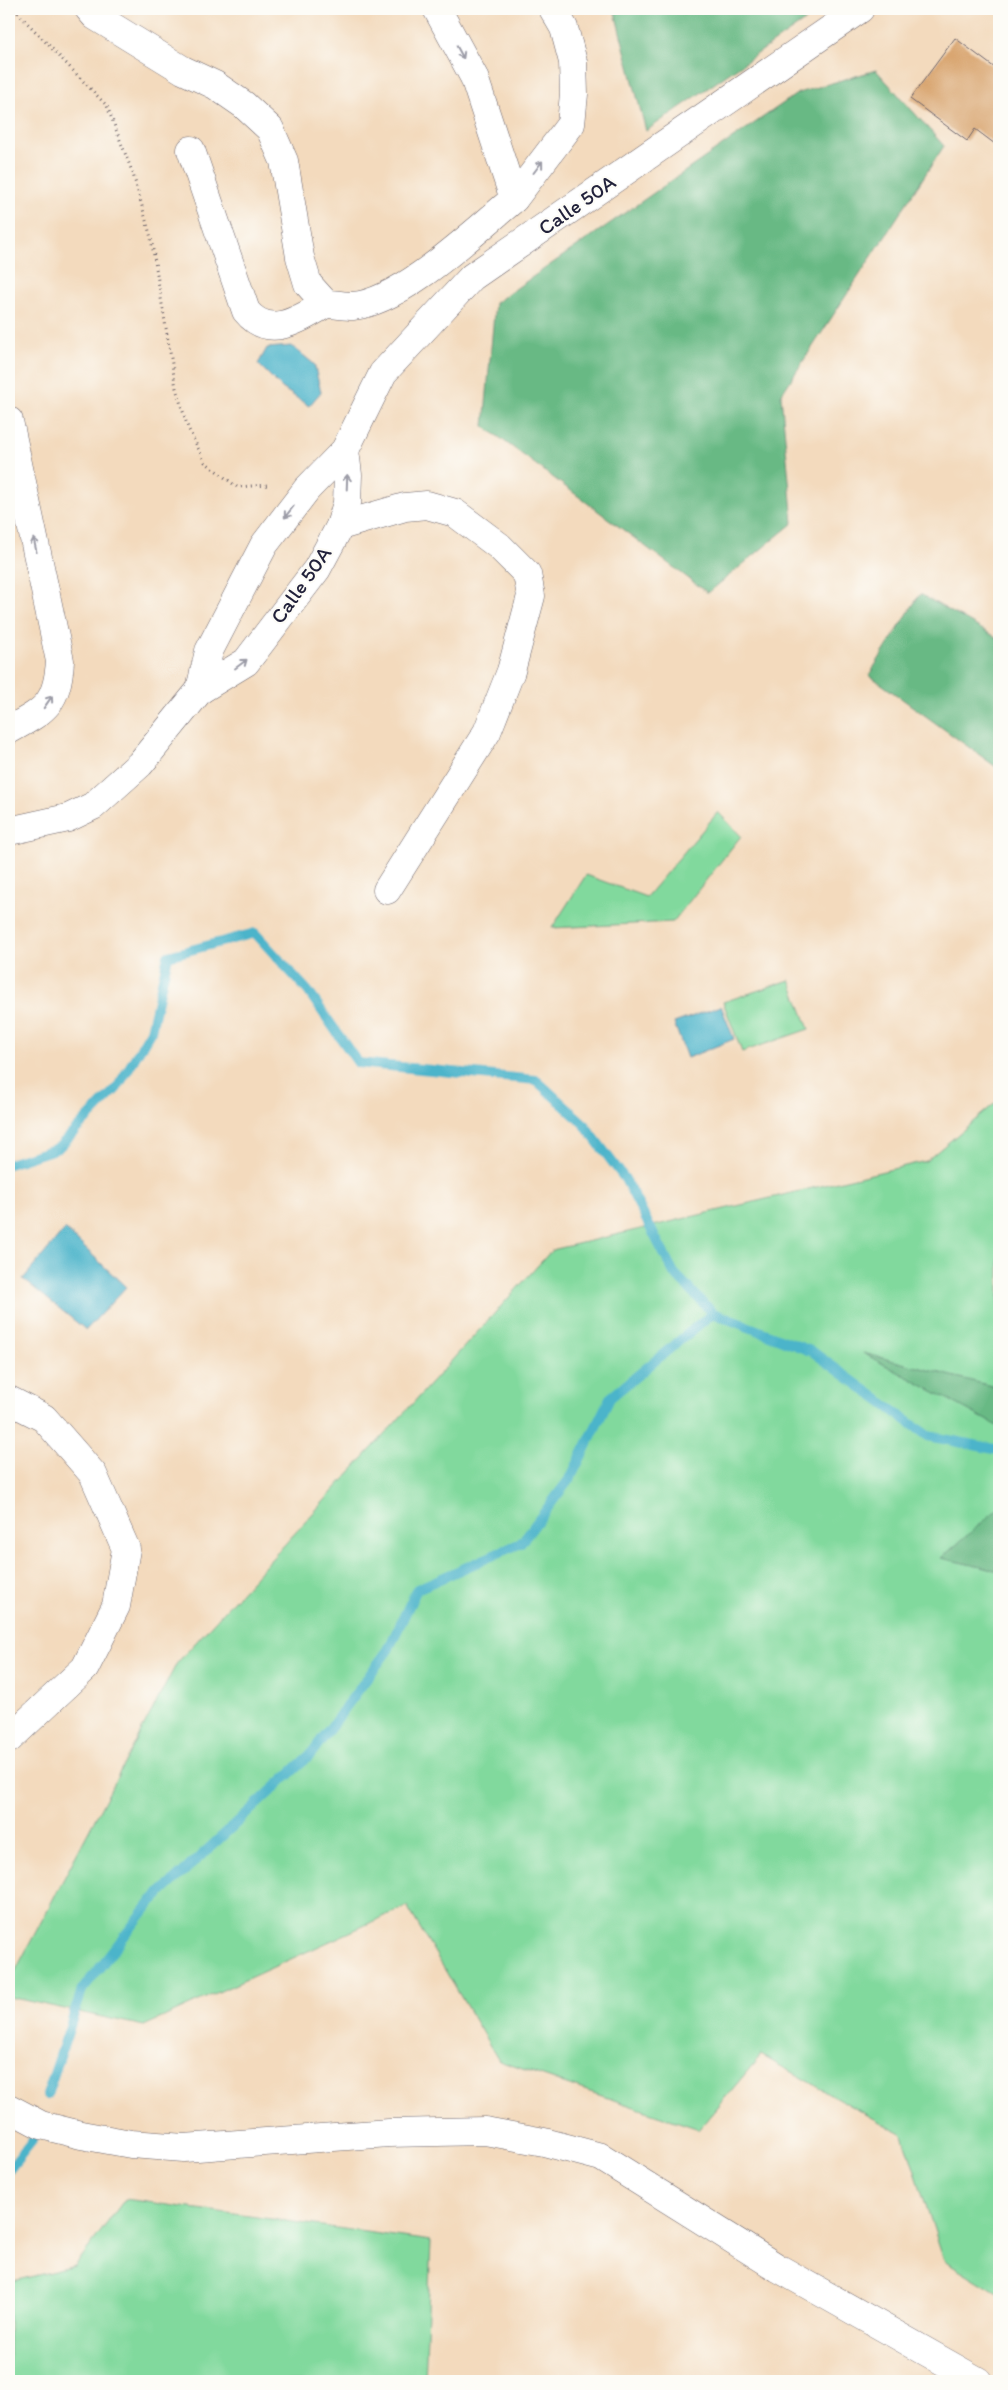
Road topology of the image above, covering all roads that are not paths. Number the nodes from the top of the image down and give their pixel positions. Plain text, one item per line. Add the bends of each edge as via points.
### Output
1 (89, 9) edge
2 (437, 9) edge
3 (553, 9) edge
4 (860, 9) edge
5 (191, 150) dead end
6 (514, 199) junction
7 (326, 304) junction
8 (9, 421) edge
9 (345, 450) junction
10 (340, 526) junction
11 (200, 690) junction
12 (9, 730) edge
13 (9, 831) edge
14 (387, 890) dead end
15 (9, 1400) edge
16 (9, 1739) edge
17 (9, 2108) edge
18 (978, 2381) edge

1 - 7 street via 95,16 183,70 215,85 270,129 284,161 305,275 308,284
2 -> 6 street via 474,77
6 -> 3 street via 570,124 574,94 573,62 564,28
4 - 9 street, Calle 50A via 472,277 383,372
5 - 7 street via 246,311 253,320 273,326 287,324
6 - 7 street via 403,288 354,306
12 -> 8 street via 41,712 52,697 60,661
10 -> 9 street, Calle 50A via 347,503
9 -> 11 street, Calle 50A via 307,490 264,545 208,651
11 -> 10 street, Calle 50A via 246,662 317,568
10 - 14 street via 405,507 428,505 455,513 499,546 526,574 531,596 512,671 487,732
11 - 13 street, Calle 50A via 140,764 93,806 68,818
15 - 16 street via 44,1418 93,1474 126,1549 116,1606 85,1668
17 - 18 street via 41,2125 131,2144 184,2148 389,2133 485,2131 601,2157 778,2268

